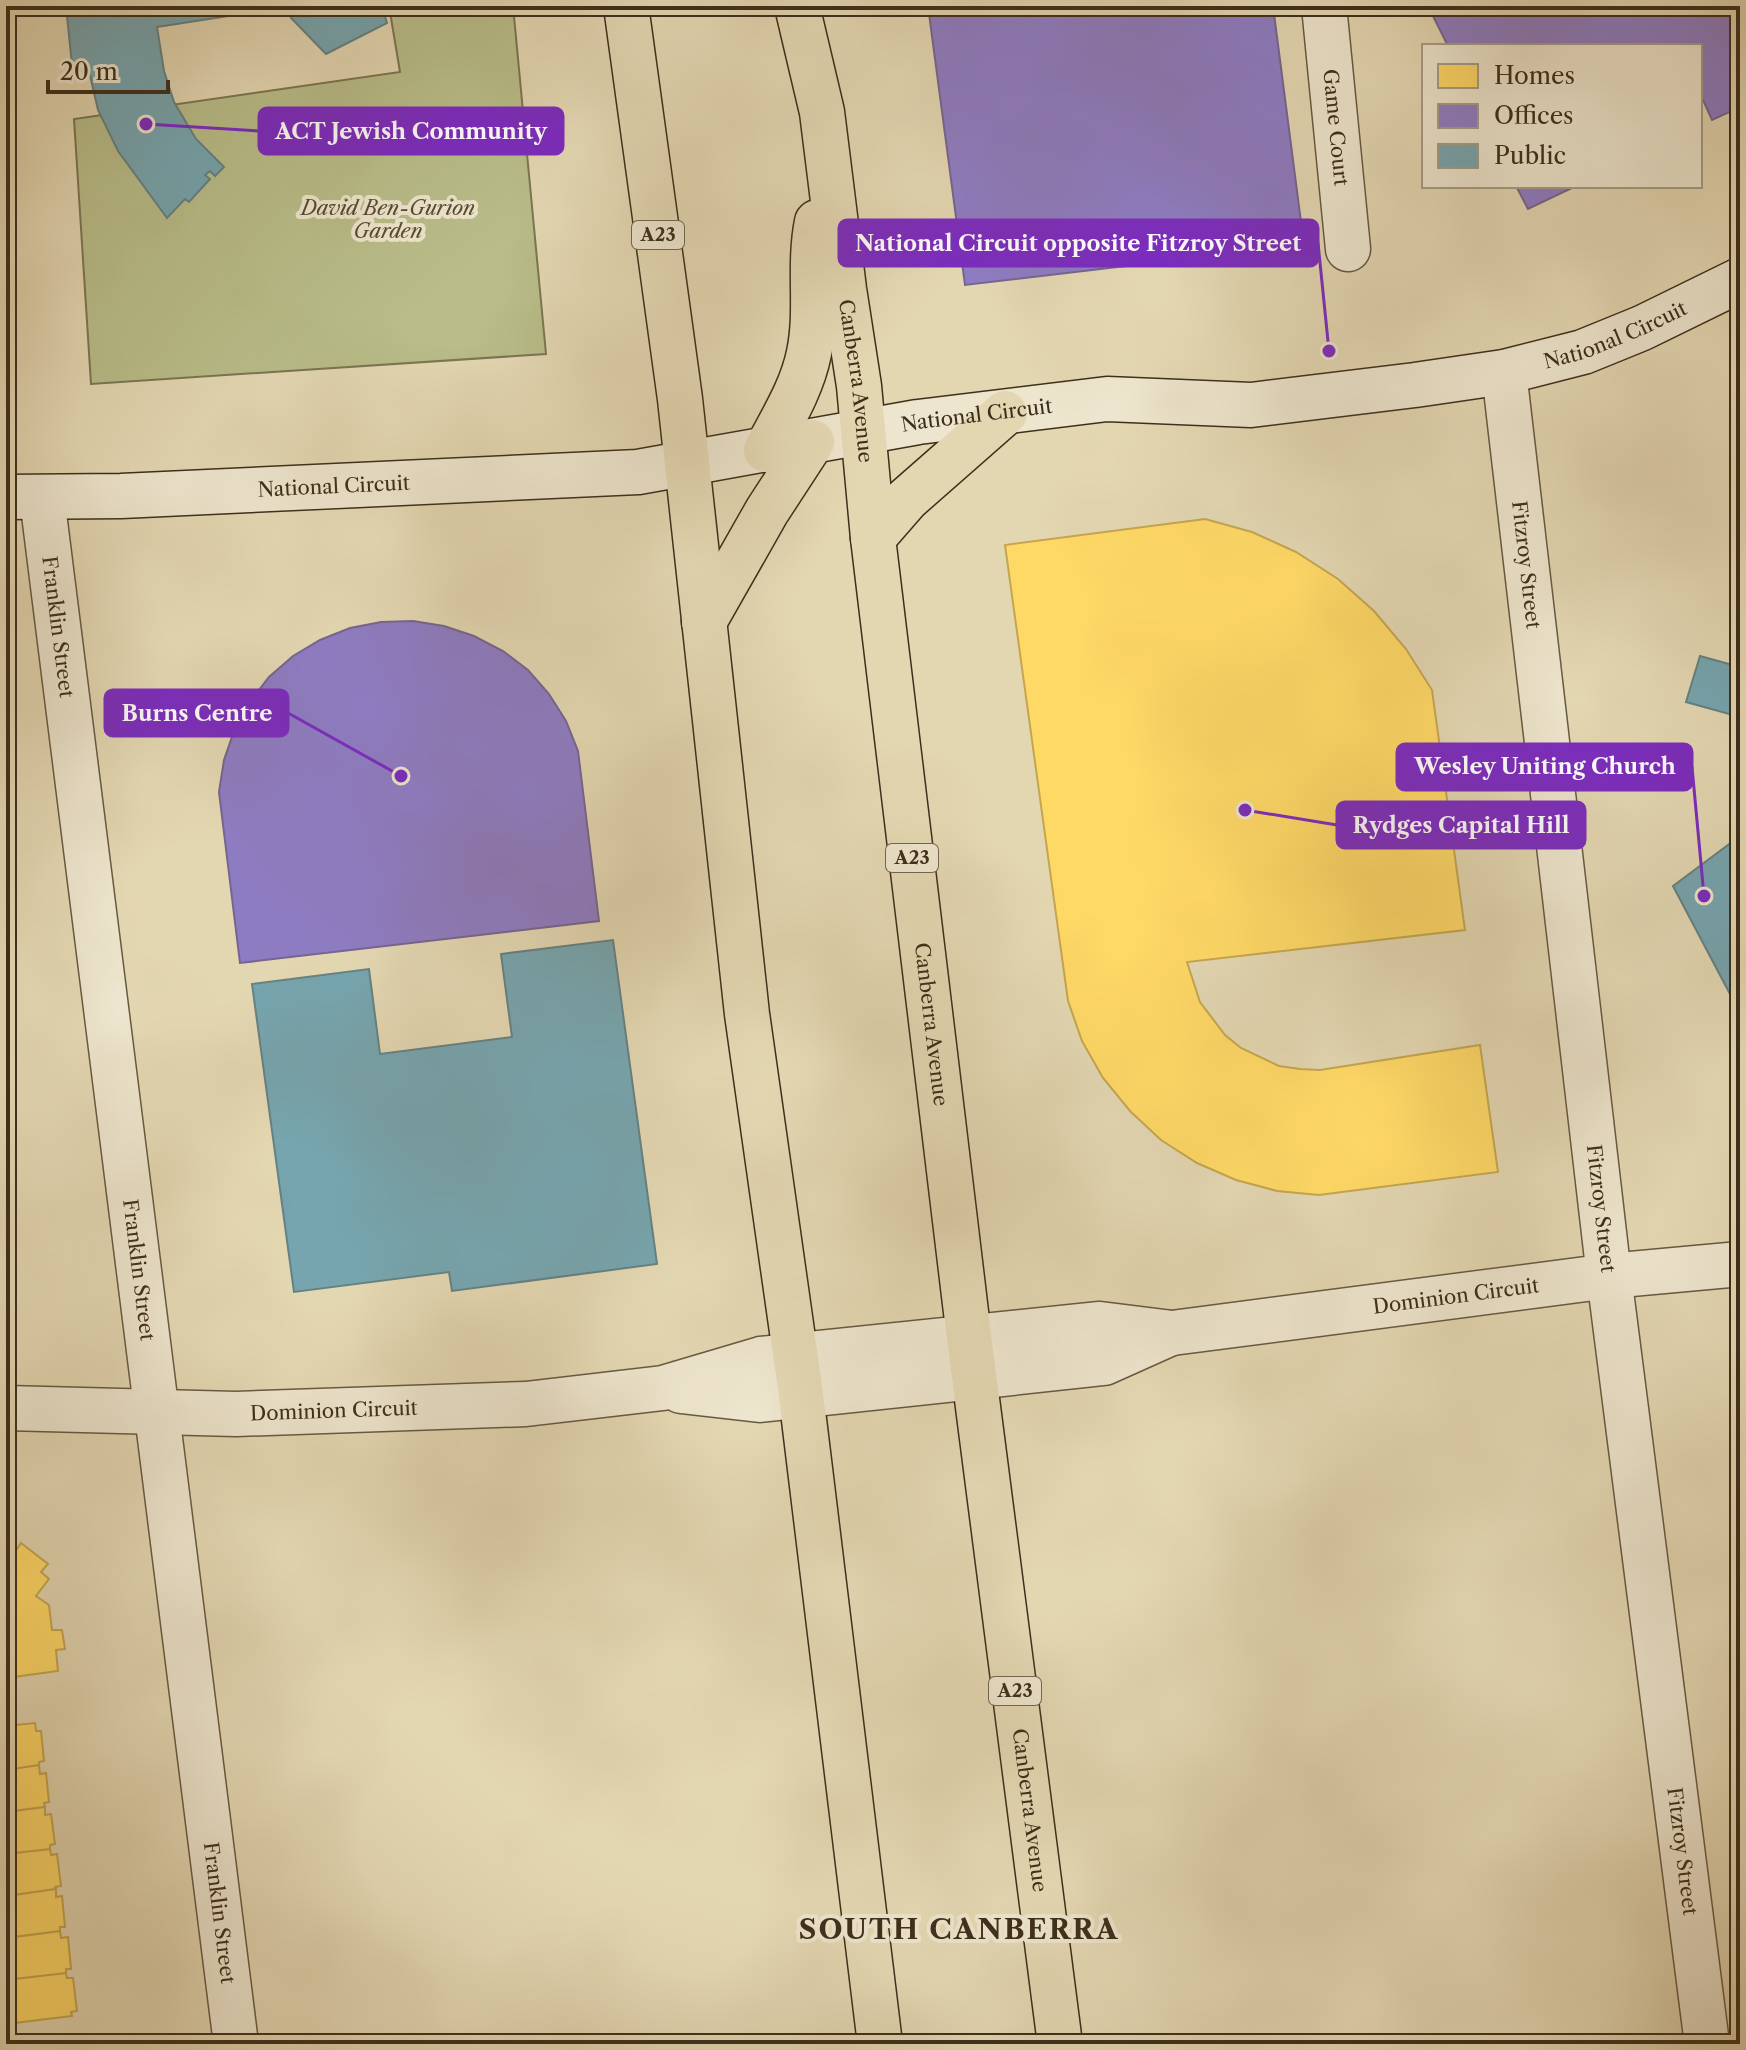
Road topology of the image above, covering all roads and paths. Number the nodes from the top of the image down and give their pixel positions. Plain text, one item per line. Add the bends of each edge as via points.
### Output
1 (626, 6) edge
2 (797, 6) edge
3 (1324, 6) edge
4 (829, 165) junction
5 (1348, 249) dead end
6 (1740, 280) edge
7 (1504, 372) junction
8 (1005, 413) junction
9 (864, 432) junction
10 (812, 442) junction
11 (766, 450) junction
12 (686, 464) junction
13 (24, 497) edge
14 (873, 538) junction
15 (704, 622) junction
16 (1740, 1264) edge
17 (1609, 1276) junction
18 (972, 1357) junction
19 (798, 1376) junction
20 (6, 1408) edge
21 (158, 1413) junction
22 (236, 2044) edge
23 (880, 2044) edge
24 (1060, 2044) edge
25 (1707, 2044) edge

1 - 12 highway, A23
2 - 4 highway, Canberra Avenue / A23
3 - 5 street, Game Court
4 - 9 highway, Canberra Avenue / A23
4 - 11 highway via 813,243 809,356
6 - 7 street, National Circuit via 1583,352
7 - 8 street, National Circuit via 1251,405 1107,399
7 - 17 street, Fitzroy Street
8 - 9 street, National Circuit
8 - 14 highway via 907,499
9 - 10 street, National Circuit
9 - 14 highway, Canberra Avenue / A23
10 - 11 street, National Circuit
10 - 15 highway
11 - 12 street, National Circuit
12 - 13 street, National Circuit via 638,472
12 - 15 highway, A23
13 - 21 street, Franklin Street
14 - 18 highway, Canberra Avenue / A23
15 - 19 highway, A23 via 747,1014
16 - 17 street, Dominion Circuit
17 - 18 street, Dominion Circuit via 1172,1333 1100,1324
17 - 25 street, Fitzroy Street
18 - 19 street, Dominion Circuit
18 - 24 highway, Canberra Avenue / A23
19 - 21 street, Dominion Circuit via 760,1400 663,1388 526,1404
19 - 23 highway, A23
20 - 21 street, Dominion Circuit
21 - 22 street, Franklin Street

